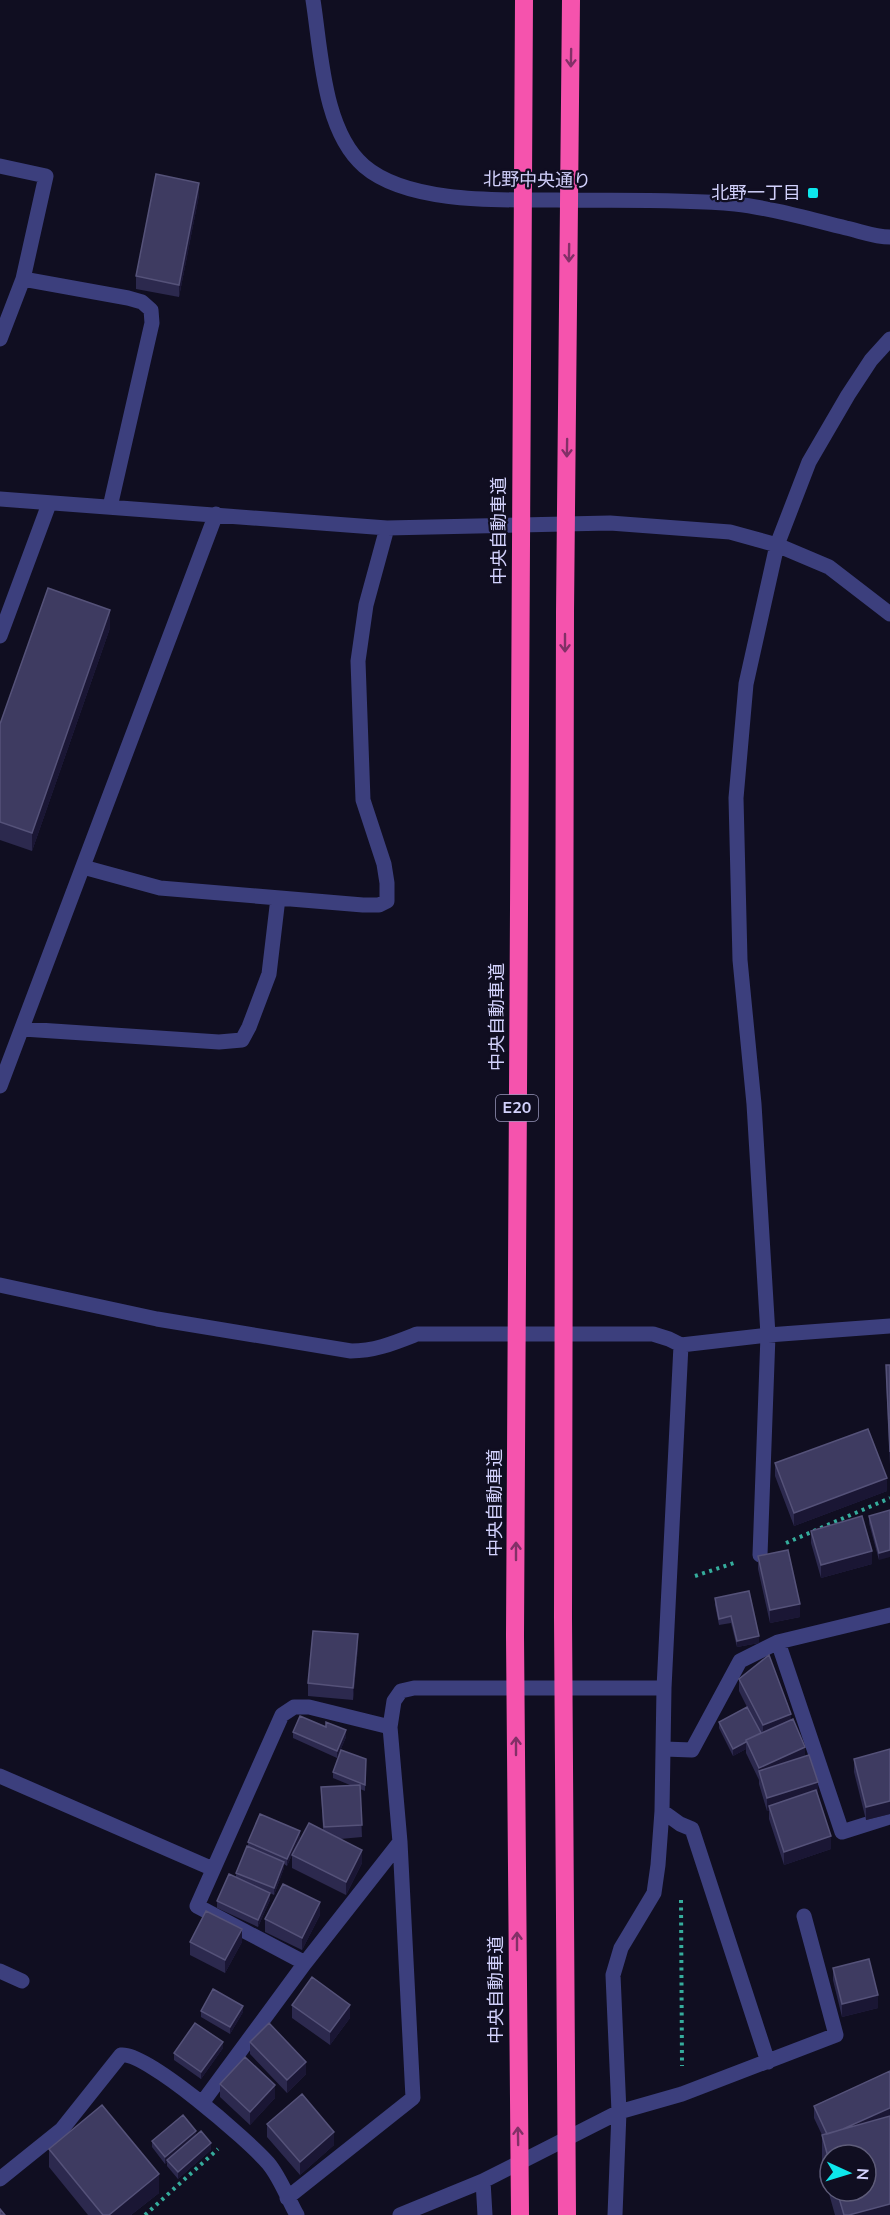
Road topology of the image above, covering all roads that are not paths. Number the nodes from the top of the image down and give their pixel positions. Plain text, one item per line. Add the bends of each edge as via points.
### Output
1 (313, 0) edge
2 (524, 0) edge
3 (571, 0) edge
4 (0, 166) edge
5 (890, 237) edge
6 (23, 279) junction
7 (0, 339) edge
8 (890, 339) edge
9 (0, 499) edge
10 (49, 504) junction
11 (110, 507) junction
12 (216, 514) junction
13 (387, 528) junction
14 (777, 545) junction
15 (890, 614) edge
16 (0, 636) edge
17 (83, 867) junction
18 (278, 898) junction
19 (23, 1029) junction
20 (0, 1086) edge
21 (0, 1285) edge
22 (890, 1326) edge
23 (768, 1335) junction
24 (681, 1345) junction
25 (760, 1555) edge
26 (890, 1614) edge
27 (778, 1642) junction
28 (664, 1688) junction
29 (390, 1726) junction
30 (664, 1749) junction
31 (0, 1776) edge
32 (662, 1811) junction
33 (890, 1817) edge
34 (400, 1842) junction
35 (213, 1869) junction
36 (804, 1917) dead end
37 (305, 1963) junction
38 (0, 1971) edge
39 (22, 1981) dead end
40 (768, 2062) junction
41 (202, 2103) junction
42 (619, 2112) junction
43 (0, 2179) edge
44 (483, 2181) junction
45 (287, 2198) junction
46 (297, 2215) edge
47 (400, 2215) edge
48 (485, 2215) edge
49 (520, 2215) edge
50 (567, 2215) edge
51 (615, 2215) edge

1 - 5 street, 北野中央通り via 325,81 337,126 354,156 381,177 440,195 494,200 704,202 759,207
49 -> 2 highway, 中央自動車道 / E20, bridge via 515,1636
3 -> 50 highway, E20, bridge via 563,1617
4 - 6 street via 46,176
6 - 7 street
6 - 11 street via 128,298 151,310 152,323
8 - 14 street via 871,360 825,431
9 - 10 street
10 - 11 street
10 - 16 street
11 - 12 street
12 - 13 street
12 - 17 street
13 - 14 street via 610,523 730,532
13 - 18 street via 366,605 358,661 363,801 384,864 387,901 379,906
14 - 15 street via 829,567
14 - 23 street via 746,684 736,798 740,960 754,1104
17 - 18 street via 160,888
17 - 19 street
18 - 19 street via 269,974 242,1040 219,1042
19 - 20 street
21 - 24 street via 157,1319 351,1351 385,1347 417,1334 653,1334
22 - 23 street
23 - 24 street
23 - 25 street
24 - 28 street
26 - 27 street
27 - 30 street via 740,1661 692,1750
27 - 33 street via 842,1832
28 - 29 street via 414,1688 401,1691 394,1701
28 - 30 street
29 - 34 street
29 - 35 street via 309,1707 294,1707 282,1715
30 - 32 street
31 - 35 street
32 - 40 street via 692,1829
32 - 42 street via 654,1893 621,1948 612,1975
34 - 37 street
34 - 45 street via 413,2098
35 - 37 street via 197,1906
36 - 40 street via 836,2035
37 - 41 street
38 - 39 street
40 - 42 street
41 - 43 street via 143,2062 121,2055 62,2129
41 - 45 street via 269,2164
42 - 44 street
42 - 51 street
44 - 47 street
44 - 48 street
45 - 46 street

